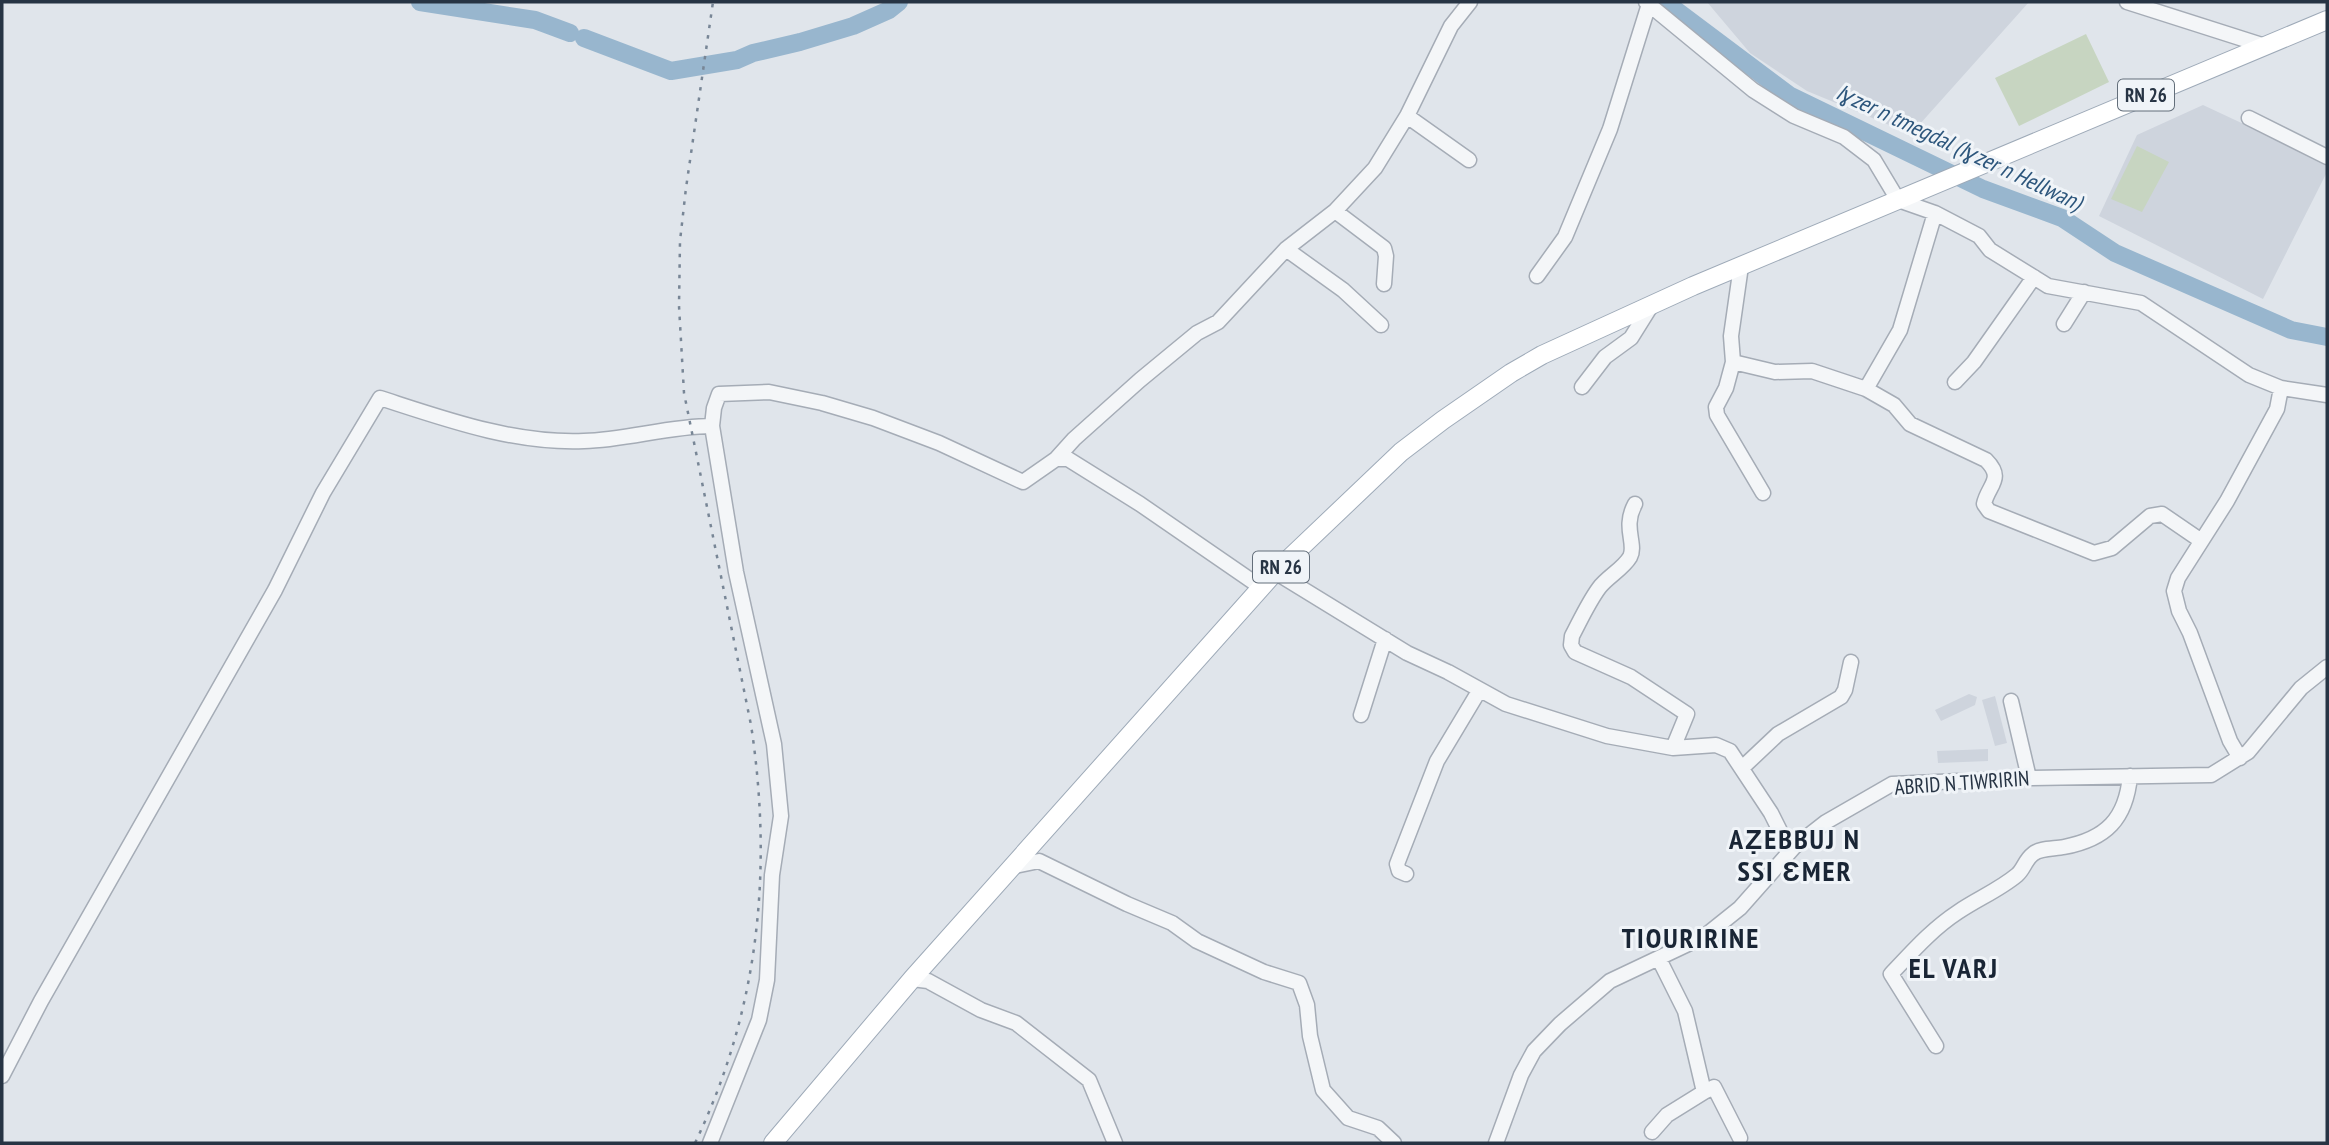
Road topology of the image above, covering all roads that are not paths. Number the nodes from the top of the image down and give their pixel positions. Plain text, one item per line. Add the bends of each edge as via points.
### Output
1 (1470, 2) edge
2 (2127, 2) edge
3 (1647, 3) edge
4 (2327, 20) edge
5 (2265, 46) junction
6 (1407, 116) junction
7 (2249, 118) dead end
8 (2327, 157) edge
9 (1469, 160) dead end
10 (1898, 200) junction
11 (1335, 211) junction
12 (1935, 213) junction
13 (1286, 249) junction
14 (1741, 266) junction
15 (1537, 276) dead end
16 (2034, 277) junction
17 (1384, 284) dead end
18 (2084, 292) junction
19 (1651, 306) junction
20 (2064, 324) dead end
21 (1381, 325) dead end
22 (1733, 362) junction
23 (1955, 382) dead end
24 (1582, 387) dead end
25 (2281, 388) junction
26 (1866, 389) junction
27 (2327, 395) edge
28 (712, 426) junction
29 (1056, 459) junction
30 (1763, 493) dead end
31 (1635, 504) dead end
32 (2200, 540) junction
33 (1275, 572) junction
34 (1262, 588) junction
35 (1385, 639) junction
36 (1851, 662) dead end
37 (2327, 667) edge
38 (1479, 691) junction
39 (2011, 701) dead end
40 (1361, 715) dead end
41 (1673, 748) junction
42 (2240, 758) junction
43 (1742, 768) junction
44 (2130, 776) junction
45 (2029, 778) junction
46 (1790, 851) junction
47 (1015, 866) junction
48 (1406, 874) dead end
49 (1659, 959) junction
50 (912, 979) junction
51 (1936, 1046) dead end
52 (2, 1076) edge
53 (1704, 1092) junction
54 (1652, 1132) dead end
55 (1740, 1138) dead end
56 (710, 1143) edge
57 (773, 1143) edge
58 (1115, 1143) edge
59 (1394, 1143) edge
60 (1496, 1143) edge

1 - 6 street via 1451,26
2 - 5 street
3 - 10 street via 1753,90 1794,116 1844,138 1874,160
3 - 15 street via 1610,129 1565,237
4 - 5 main road, RN 26
5 - 10 main road, RN 26
6 - 9 street
6 - 11 street via 1375,168
7 - 8 street
10 - 12 street
10 - 14 main road, RN 26
11 - 13 street
11 - 17 street via 1384,248
12 - 16 street via 1979,236 1990,250
12 - 26 street via 1900,330
13 - 21 street via 1343,290
13 - 29 street via 1219,322 1197,333 1140,380
14 - 19 main road, RN 26
14 - 22 street via 1731,337
16 - 18 street via 2048,286
16 - 23 street
18 - 20 street
18 - 25 street via 2141,303 2249,375
19 - 24 street via 1631,338 1605,357
19 - 33 main road, RN 26 via 1542,355 1443,420 1401,452
22 - 26 street via 1775,372 1812,371
22 - 30 street via 1717,415
25 - 27 street
25 - 32 street via 2277,409 2227,501
26 - 32 street via 1894,405 1910,424 1986,460 1995,482 1984,504 1989,511 2094,553 2112,548 2156,514
28 - 29 street via 719,394 769,392 873,418 1023,482
28 - 52 street via 583,441 541,439 482,430 380,398 323,493 275,590
28 - 56 street via 736,572 774,744 781,816 762,1006
29 - 34 street via 1068,459 1092,472
31 - 41 street via 1629,515 1630,557 1599,588 1571,645 1575,652 1631,677 1687,714
32 - 42 street via 2174,591
33 - 34 main road, RN 26
33 - 35 street
34 - 47 main road, RN 26
35 - 38 street
35 - 40 street
36 - 43 street via 1841,697 1778,734
37 - 42 street, ABRID N TIWRIRIN via 2301,688
38 - 41 street via 1607,736
38 - 48 street via 1433,772 1397,864
39 - 45 street
41 - 43 street via 1716,745 1730,751
42 - 44 street, ABRID N TIWRIRIN via 2211,775
43 - 46 street
44 - 45 street, ABRID N TIWRIRIN
44 - 51 street via 2121,814 2107,830 2088,841 2036,851 2020,873 1957,912 1922,940 1891,974
45 - 46 street, ABRID N TIWRIRIN via 1892,784 1826,822
46 - 49 street, ABRID N TIWRIRIN via 1740,908 1705,936
47 - 50 main road, RN 26
47 - 59 street via 1039,861 1172,923 1197,941 1299,983 1323,1090 1348,1118 1378,1128
49 - 53 street via 1685,1011
49 - 60 street, ABRID N TIWRIRIN via 1610,982 1534,1051
50 - 57 main road, RN 26
50 - 58 street via 928,981 1016,1023 1089,1080
53 - 54 street via 1667,1115
53 - 55 street via 1714,1087

